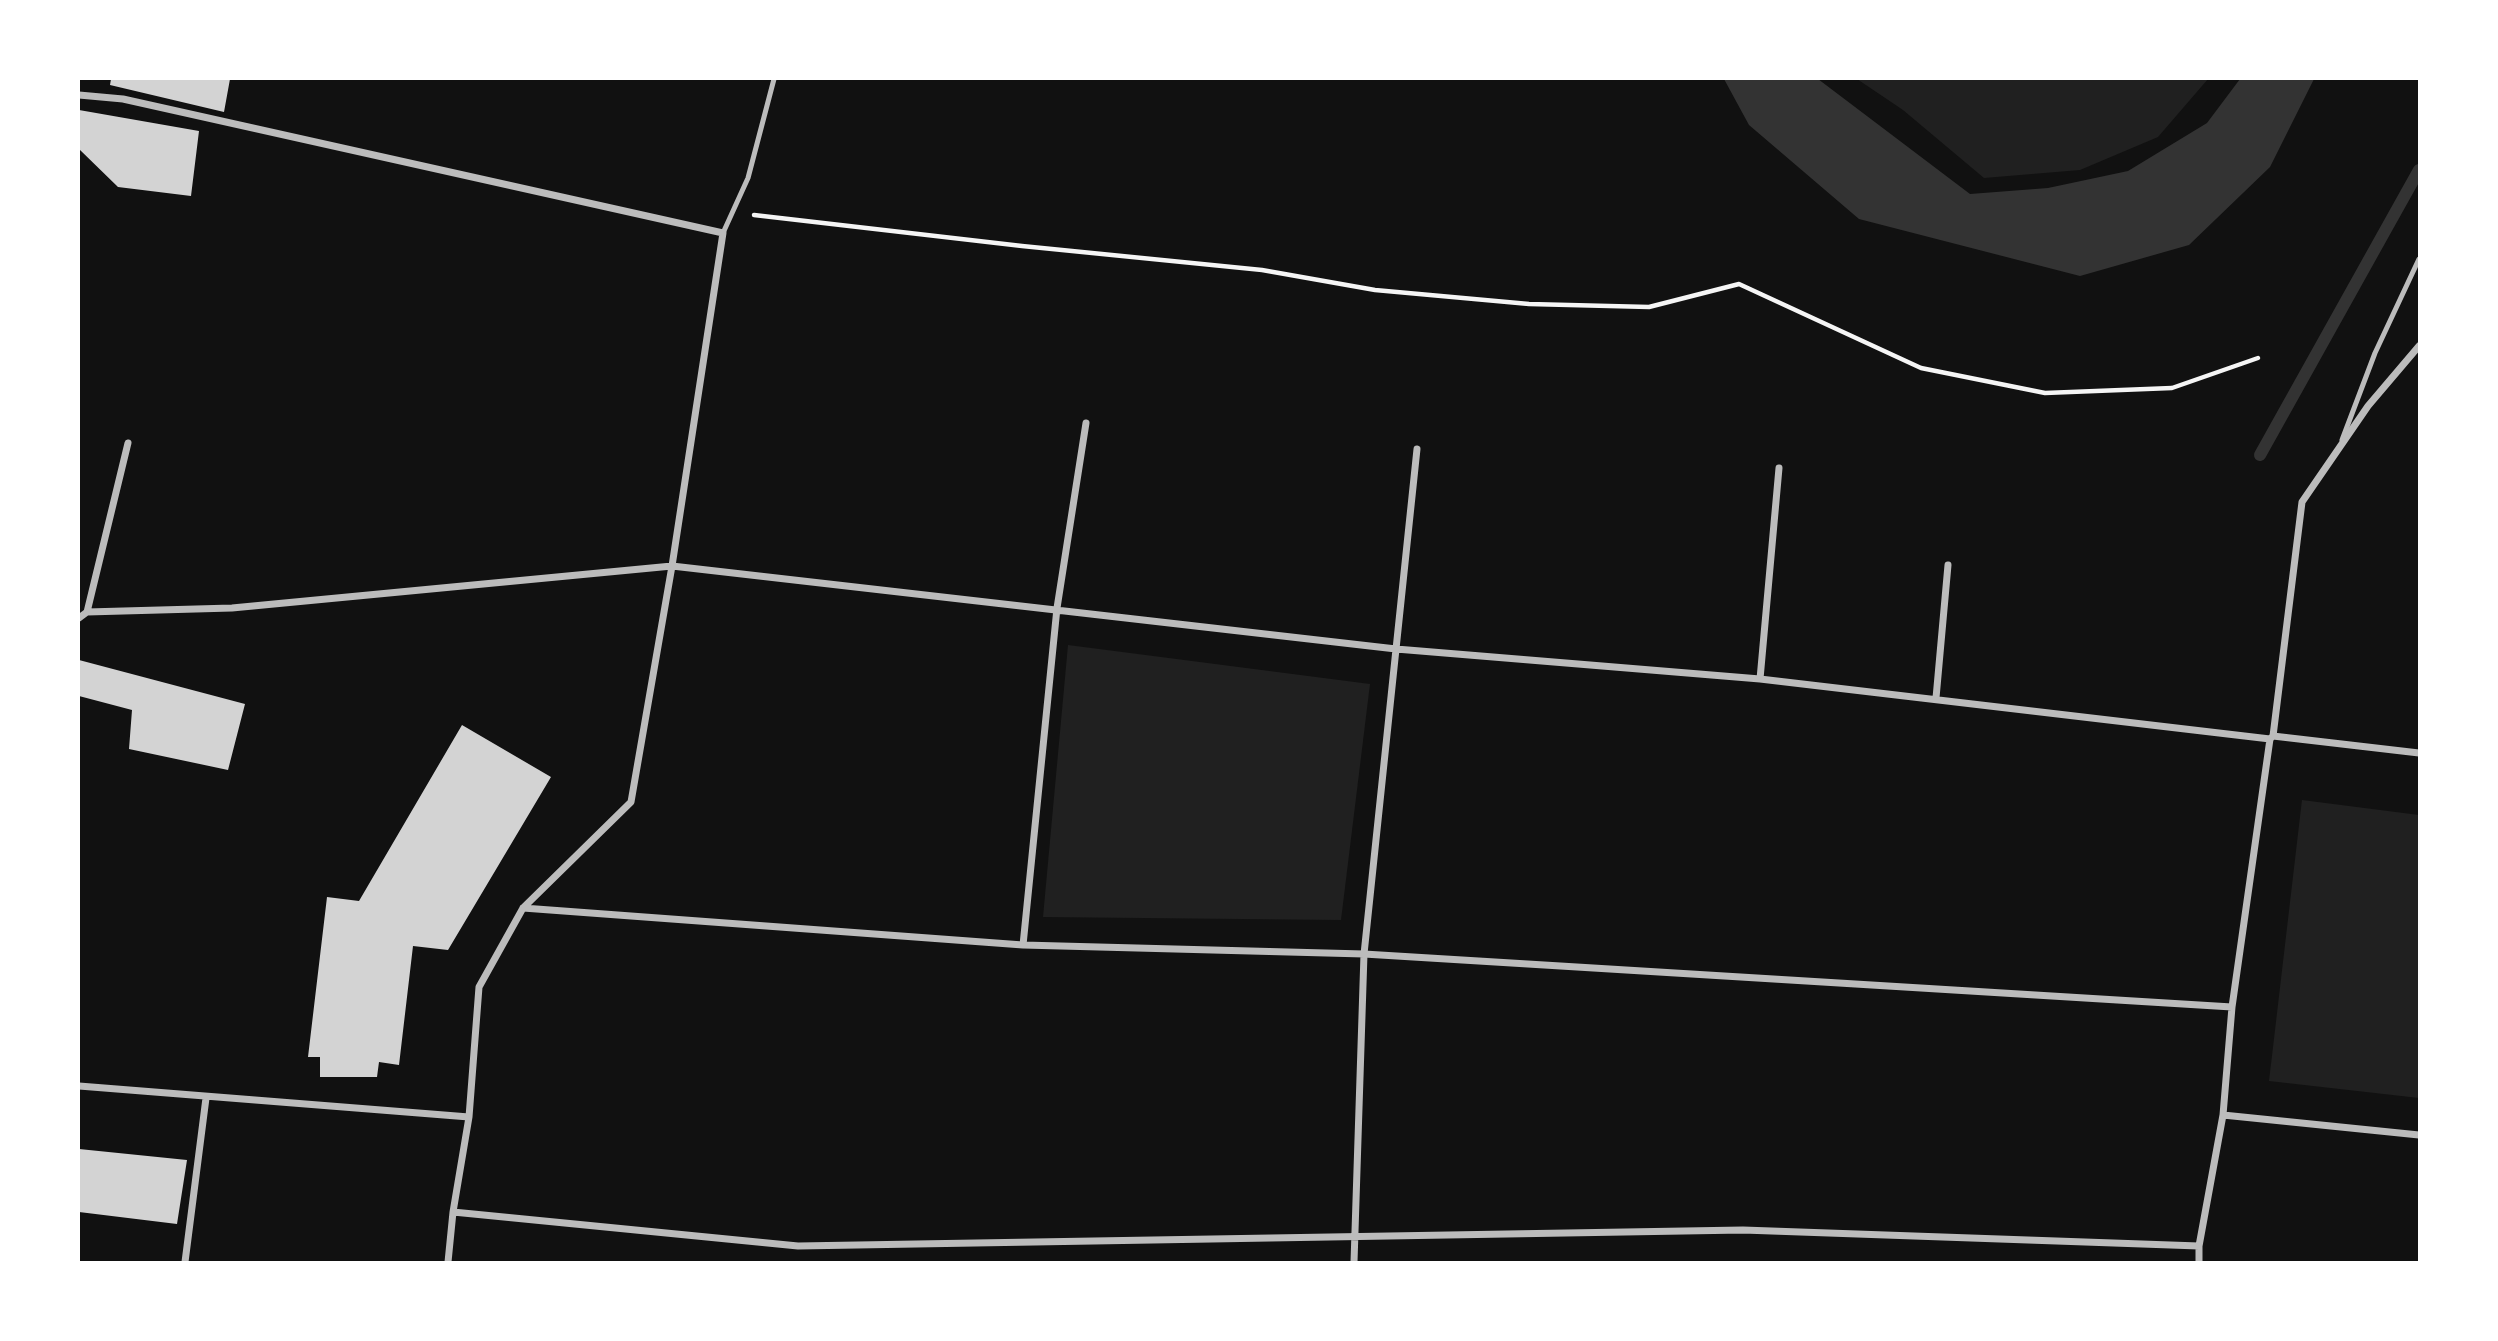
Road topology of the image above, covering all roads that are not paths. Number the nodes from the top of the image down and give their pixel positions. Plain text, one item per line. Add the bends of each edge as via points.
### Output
1 (774, 79) edge
2 (79, 96) edge
3 (723, 233) junction
4 (2419, 259) edge
5 (2419, 346) edge
6 (1086, 423) dead end
7 (128, 443) dead end
8 (1418, 449) dead end
9 (2338, 450) junction
10 (1779, 468) dead end
11 (1948, 565) dead end
12 (672, 566) junction
13 (1057, 608) junction
14 (87, 612) junction
15 (79, 618) edge
16 (1396, 649) junction
17 (1760, 678) junction
18 (1936, 698) junction
19 (2272, 738) junction
20 (2419, 753) edge
21 (523, 908) junction
22 (1023, 945) junction
23 (1364, 954) junction
24 (2232, 1007) junction
25 (79, 1086) edge
26 (206, 1098) junction
27 (2222, 1115) junction
28 (469, 1117) junction
29 (2419, 1135) edge
30 (453, 1212) junction
31 (1355, 1238) junction
32 (2199, 1246) junction
33 (185, 1262) edge
34 (448, 1262) edge
35 (1354, 1262) edge
36 (2199, 1262) edge

1 - 3 lane via 748,178
2 - 3 street via 123,99
3 - 12 street
4 - 9 lane via 2375,353
5 - 9 street
6 - 13 street
7 - 14 street
8 - 16 street
9 - 19 street via 2302,502
10 - 17 street
11 - 18 street
12 - 13 street
12 - 14 street via 232,608
12 - 21 street via 631,802
13 - 16 street
13 - 22 street
14 - 15 street
16 - 17 street
16 - 23 street
17 - 18 street
18 - 19 street
19 - 20 street
19 - 24 street
21 - 22 street
21 - 28 street via 479,987
22 - 23 street
23 - 24 street
23 - 31 street
24 - 27 street
25 - 26 street
26 - 28 street
26 - 33 street
27 - 29 street
27 - 32 street
28 - 30 street
30 - 31 street via 798,1246
30 - 34 street
31 - 32 street via 1743,1230
31 - 35 street
32 - 36 street

